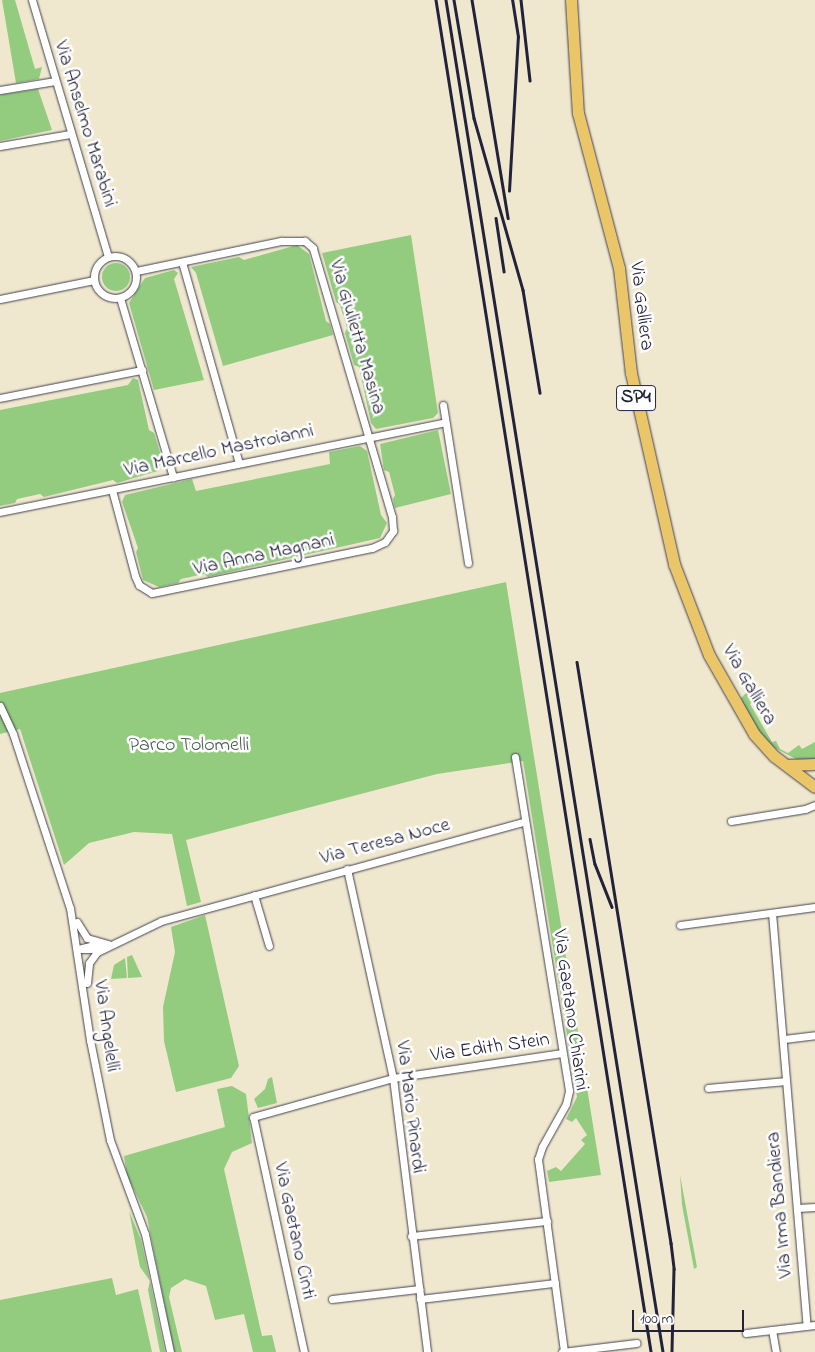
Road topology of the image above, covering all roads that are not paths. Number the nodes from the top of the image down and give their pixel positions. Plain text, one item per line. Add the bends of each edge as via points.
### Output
1 (32, 0) edge
2 (571, 0) edge
3 (55, 81) junction
4 (0, 90) edge
5 (70, 134) junction
6 (0, 146) edge
7 (108, 257) junction
8 (182, 262) junction
9 (136, 272) junction
10 (94, 280) junction
11 (120, 298) junction
12 (0, 299) edge
13 (142, 370) junction
14 (0, 398) edge
15 (443, 405) dead end
16 (445, 422) junction
17 (369, 438) junction
18 (239, 463) junction
19 (173, 477) junction
20 (112, 490) junction
21 (0, 512) edge
22 (468, 563) dead end
23 (0, 706) edge
24 (515, 756) dead end
25 (815, 764) edge
26 (786, 765) junction
27 (815, 777) edge
28 (815, 788) edge
29 (815, 805) edge
30 (731, 821) dead end
31 (524, 822) junction
32 (347, 869) junction
33 (64, 892) junction
34 (254, 895) junction
35 (815, 907) edge
36 (772, 913) junction
37 (680, 925) dead end
38 (103, 945) junction
39 (269, 946) dead end
40 (78, 949) junction
41 (88, 1033) junction
42 (815, 1035) edge
43 (784, 1039) junction
44 (562, 1053) junction
45 (393, 1078) junction
46 (786, 1081) junction
47 (708, 1088) dead end
48 (797, 1208) junction
49 (815, 1208) edge
50 (547, 1222) junction
51 (412, 1236) junction
52 (555, 1283) junction
53 (419, 1289) junction
54 (420, 1298) junction
55 (332, 1299) dead end
56 (811, 1326) edge
57 (772, 1330) junction
58 (746, 1333) dead end
59 (636, 1343) dead end
60 (170, 1352) edge
61 (304, 1352) edge
62 (427, 1352) edge
63 (563, 1352) edge
64 (776, 1352) edge

1 - 3 street, Via Anselmo Marabini
2 - 26 main road, Via Galliera / SP4 via 578,113 618,268 631,373 667,540 692,618 716,670 754,734
3 - 4 street
3 - 5 street, Via Anselmo Marabini
5 - 6 street
5 - 7 street, Via Anselmo Marabini
7 - 9 street via 128,260
7 - 10 street via 96,268
8 - 9 street, Via Giulietta Masina
8 - 17 street, Via Giulietta Masina via 281,241 305,241 313,248
8 - 18 street
9 - 11 street via 134,286
10 - 11 street via 106,296
10 - 12 street
11 - 13 street
13 - 14 street
13 - 19 street
15 - 16 street
16 - 17 street, Via Marcello Mastroianni
16 - 22 street
17 - 18 street, Via Marcello Mastroianni
17 - 20 street, Via Anna Magnani via 393,525 385,542 372,548 170,591 152,593 139,584
18 - 19 street, Via Marcello Mastroianni
19 - 20 street, Via Marcello Mastroianni
20 - 21 street, Via Marcello Mastroianni
23 - 33 street, Via Angelelli via 13,734
24 - 31 street, Via Gaetano Chiarini
25 - 26 main road
26 - 28 main road, Via Galliera
27 - 28 main road
29 - 30 street via 805,810
31 - 32 street, Via Teresa Noce
31 - 44 street, Via Gaetano Chiarini
32 - 34 street, Via Teresa Noce
32 - 45 street, Via Mario Pinardi
33 - 38 street via 72,905 78,929 86,938
33 - 40 street, Via Angelelli
34 - 38 street, Via Teresa Noce via 161,921
34 - 39 street
35 - 36 street
36 - 37 street
36 - 43 street, Via Irma Bandiera
38 - 40 street, Via Teresa Noce
38 - 41 street via 86,974 90,1002
40 - 41 street, Via Angelelli
41 - 60 street, Via Angelelli via 113,1156 145,1234
42 - 43 street
43 - 46 street, Via Irma Bandiera
44 - 45 street, Via Edith Stein
44 - 50 street, Via Gaetano Chiarini via 569,1098 538,1159
45 - 51 street, Via Mario Pinardi
45 - 61 street, Via Gaetano Cinti via 254,1117
46 - 47 street
46 - 48 street, Via Irma Bandiera
48 - 49 street
48 - 56 street, Via Irma Bandiera
50 - 51 street
50 - 52 street, Via Gaetano Chiarini
51 - 53 street, Via Mario Pinardi
52 - 54 street
52 - 63 street, Via Gaetano Chiarini
53 - 54 street, Via Mario Pinardi
53 - 55 street
54 - 62 street, Via Mario Pinardi
56 - 57 street
57 - 58 street
57 - 64 street
59 - 63 street

